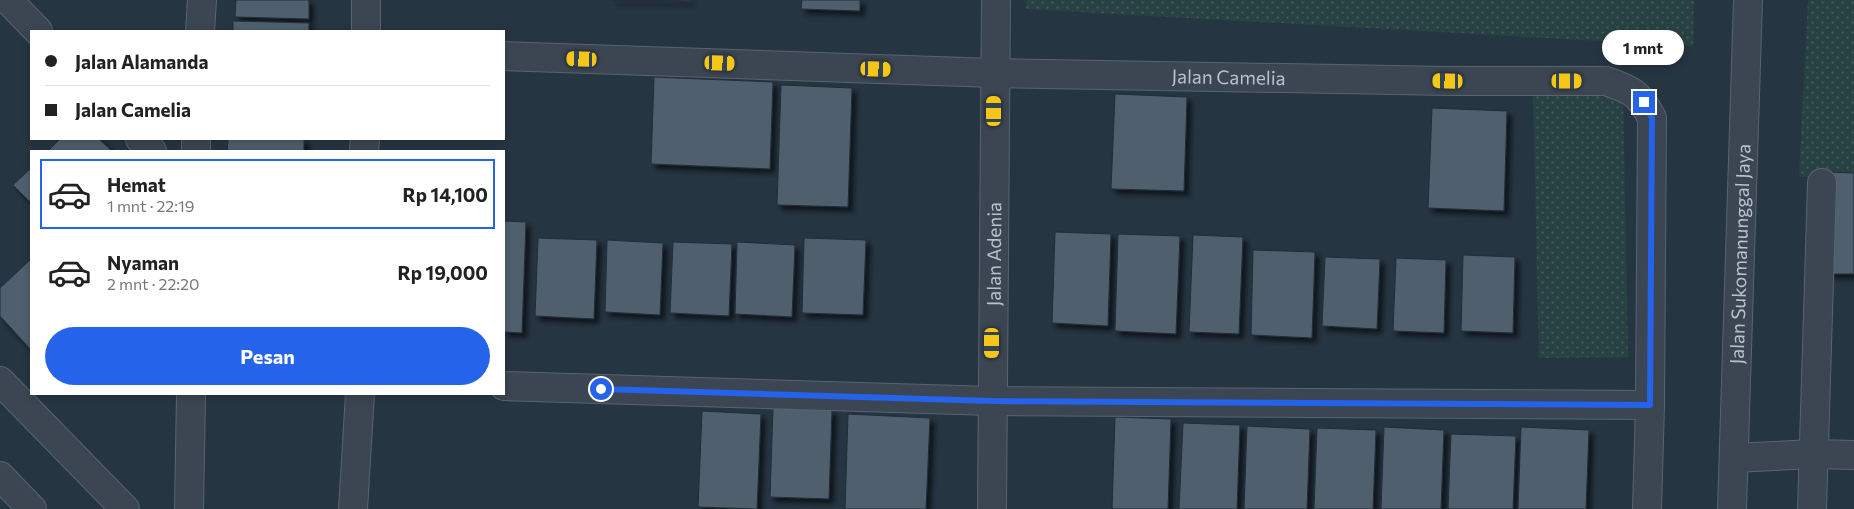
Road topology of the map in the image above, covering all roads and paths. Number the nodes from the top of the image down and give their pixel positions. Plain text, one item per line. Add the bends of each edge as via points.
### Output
1 (8, 0) edge
2 (202, 0) edge
3 (366, 0) edge
4 (996, 0) edge
5 (1748, 0) edge
6 (37, 30) edge
7 (200, 30) edge
8 (366, 30) edge
9 (505, 56) edge
10 (994, 73) junction
11 (141, 140) edge
12 (151, 150) edge
13 (1822, 184) dead end
14 (0, 381) edge
15 (505, 386) edge
16 (191, 395) edge
17 (360, 395) edge
18 (992, 401) junction
19 (1650, 405) junction
20 (1814, 454) junction
21 (1854, 455) edge
22 (1734, 458) junction
23 (0, 476) edge
24 (32, 509) edge
25 (125, 509) edge
26 (188, 509) edge
27 (353, 509) edge
28 (992, 509) edge
29 (1647, 509) edge
30 (1732, 509) edge
31 (1812, 509) edge

1 - 6 street
2 - 7 street
3 - 8 street
4 - 10 street, Jalan Adenia
5 - 22 street, Jalan Sukomanunggal Jaya
9 - 10 street, Jalan Camelia
10 - 18 street, Jalan Adenia
10 - 19 street, Jalan Camelia via 1606,82 1628,89 1644,102 1652,118
11 - 12 street
13 - 20 street
14 - 25 street
15 - 18 street
16 - 26 street
17 - 27 street
18 - 19 street
18 - 28 street, Jalan Adenia
19 - 29 street, Jalan Camelia
20 - 21 street
20 - 22 street
20 - 31 street
22 - 30 street, Jalan Sukomanunggal Jaya
23 - 24 street

